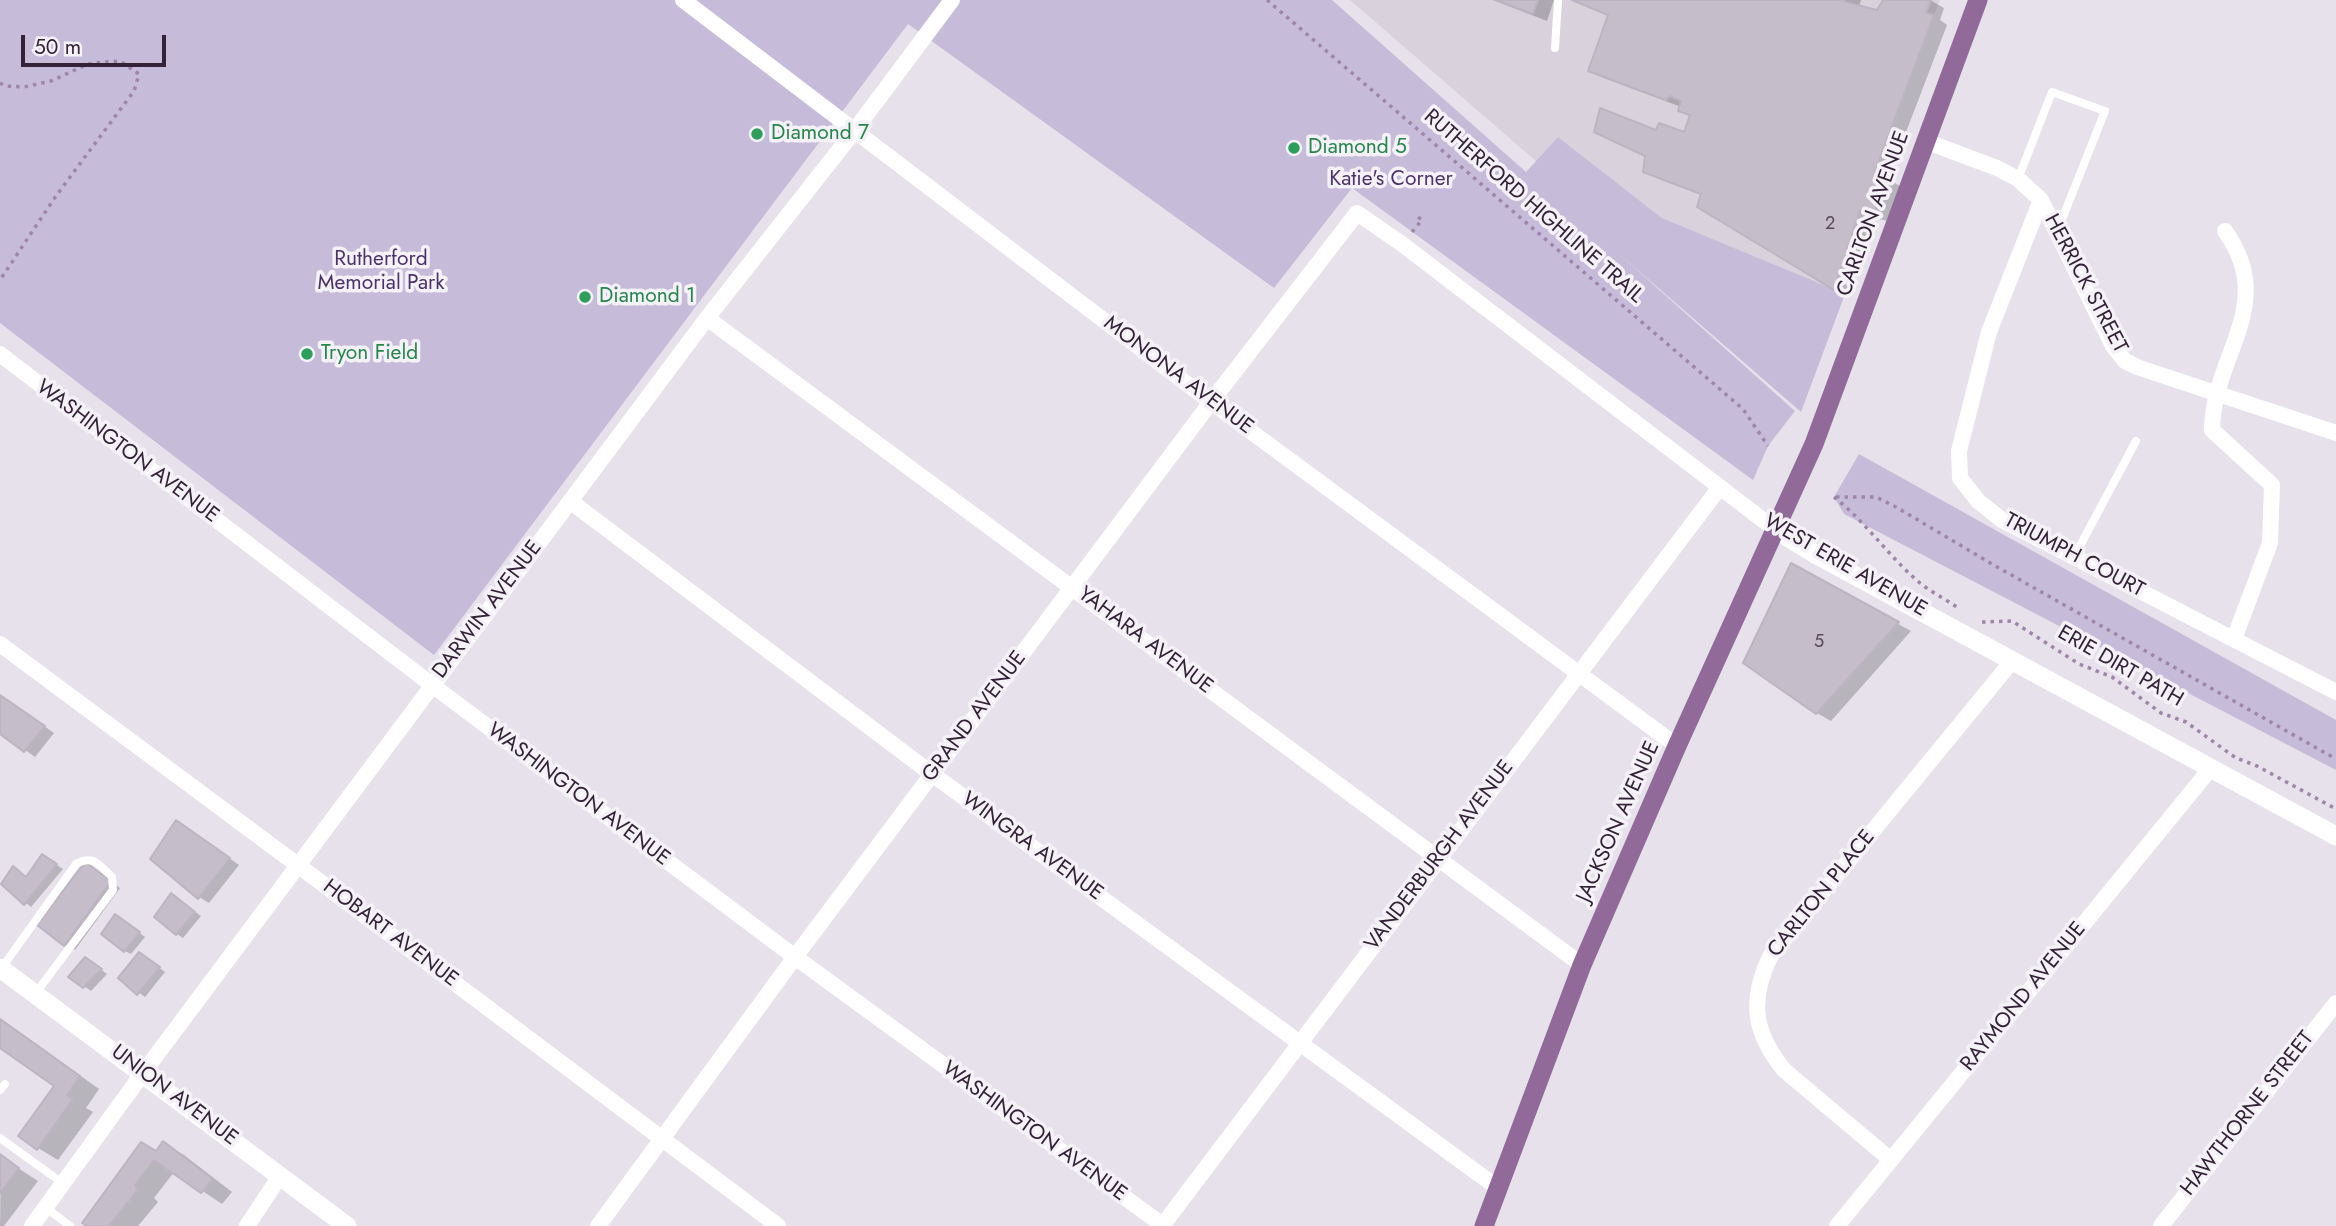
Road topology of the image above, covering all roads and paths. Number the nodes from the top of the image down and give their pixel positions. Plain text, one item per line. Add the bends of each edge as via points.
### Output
1 (683, 0) edge
2 (952, 0) edge
3 (1267, 0) edge
4 (1558, 0) edge
5 (1978, 0) edge
6 (1555, 48) dead end
7 (0, 83) edge
8 (855, 130) junction
9 (1926, 141) junction
10 (2018, 179) junction
11 (2041, 200) junction
12 (1357, 213) joint
13 (2225, 231) dead end
14 (2057, 232) junction
15 (0, 279) edge
16 (707, 318) junction
17 (0, 354) edge
18 (2217, 394) junction
19 (1211, 402) junction
20 (2336, 433) edge
21 (2136, 440) dead end
22 (1814, 444) joint
23 (1768, 446) dead end
24 (1720, 487) junction
25 (570, 500) junction
26 (1776, 530) junction
27 (2074, 557) junction
28 (1072, 587) junction
29 (1961, 609) dead end
30 (1980, 622) dead end
31 (2234, 639) junction
32 (0, 645) edge
33 (2013, 660) junction
34 (1578, 673) junction
35 (432, 685) junction
36 (2336, 692) edge
37 (1677, 746) junction
38 (2336, 759) edge
39 (2211, 768) junction
40 (932, 774) junction
41 (2336, 809) edge
42 (2336, 836) edge
43 (1438, 858) junction
44 (299, 866) junction
45 (794, 957) junction
46 (1582, 965) junction
47 (1, 968) edge
48 (35, 994) junction
49 (2336, 1003) edge
50 (1301, 1044) junction
51 (143, 1073) junction
52 (0, 1138) edge
53 (663, 1138) junction
54 (1891, 1160) junction
55 (280, 1176) junction
56 (64, 1184) junction
57 (1498, 1188) junction
58 (46, 1208) junction
59 (32, 1226) edge
60 (71, 1226) edge
61 (247, 1226) edge
62 (347, 1226) edge
63 (598, 1226) edge
64 (778, 1226) edge
65 (1163, 1226) edge
66 (1484, 1226) edge
67 (1837, 1226) edge
68 (2161, 1226) edge

1 - 8 street, MONONA AVENUE
2 - 8 street, DARWIN AVENUE
3 - 23 path, RUTHERFORD HIGHLINE TRAIL via 1743,409
4 - 6 lane
5 - 9 main road, CARLTON AVENUE
7 - 15 path via 24,87 103,62 120,61 139,74 134,91
8 - 16 street, DARWIN AVENUE
8 - 19 street, MONONA AVENUE
9 - 10 street, HERRICK STREET
9 - 22 main road, CARLTON AVENUE
10 - 11 street, HERRICK STREET
10 - 14 lane via 2052,92 2105,111
11 - 14 street, HERRICK STREET
11 - 27 street, TRIUMPH COURT via 1989,332 1959,451 1961,478 2002,520
12 - 19 street, GRAND AVENUE
12 - 24 street, WEST ERIE AVENUE
13 - 18 street via 2244,267 2247,289 2245,310
14 - 18 street, HERRICK STREET via 2113,346 2125,361
16 - 25 street, DARWIN AVENUE
16 - 28 street, YAHARA AVENUE
17 - 35 street, WASHINGTON AVENUE
18 - 20 street, HERRICK STREET
18 - 31 street via 2212,429 2273,485 2270,543
19 - 28 street, GRAND AVENUE
19 - 34 street, MONONA AVENUE
21 - 27 lane
22 - 26 main road, JACKSON AVENUE
24 - 26 street, WEST ERIE AVENUE
24 - 34 street, VANDERBURGH AVENUE
25 - 35 street, DARWIN AVENUE
25 - 40 street, WINGRA AVENUE
26 - 33 street, WEST ERIE AVENUE
26 - 37 main road, JACKSON AVENUE
27 - 31 street, TRIUMPH COURT
28 - 40 street, GRAND AVENUE
28 - 43 street, YAHARA AVENUE
29 - 38 path via 1921,584 1834,497 1877,497
30 - 41 path, ERIE DIRT PATH via 2012,621 2079,664 2112,677 2161,713 2186,722 2236,758
31 - 36 street, TRIUMPH COURT
32 - 44 street, HOBART AVENUE
33 - 39 street, WEST ERIE AVENUE
33 - 54 street, CARLTON PLACE via 1771,955 1757,993 1757,1014 1770,1053
34 - 37 street, MONONA AVENUE
34 - 43 street, VANDERBURGH AVENUE
35 - 44 street, DARWIN AVENUE
35 - 45 street, WASHINGTON AVENUE
37 - 46 main road, JACKSON AVENUE
39 - 42 street, WEST ERIE AVENUE
39 - 54 street, RAYMOND AVENUE
40 - 45 street, GRAND AVENUE
40 - 50 street, WINGRA AVENUE
43 - 46 street, YAHARA AVENUE
43 - 50 street, VANDERBURGH AVENUE
44 - 51 street, DARWIN AVENUE
44 - 53 street, HOBART AVENUE
45 - 53 street, GRAND AVENUE
45 - 65 street, WASHINGTON AVENUE
46 - 57 main road, JACKSON AVENUE
47 - 48 street, UNION AVENUE
47 - 48 lane via 76,864 90,859 112,877 113,890
48 - 51 street, UNION AVENUE
49 - 68 street, HAWTHORNE STREET
50 - 57 street, WINGRA AVENUE
50 - 65 street, VANDERBURGH AVENUE
51 - 55 street, UNION AVENUE
51 - 56 street, DARWIN AVENUE
52 - 56 lane
53 - 63 street, GRAND AVENUE
53 - 64 street, HOBART AVENUE
54 - 67 street, RAYMOND AVENUE
55 - 61 street
55 - 62 street, UNION AVENUE
56 - 58 street, DARWIN AVENUE
57 - 66 main road, JACKSON AVENUE
58 - 59 street, DARWIN AVENUE
58 - 60 lane

